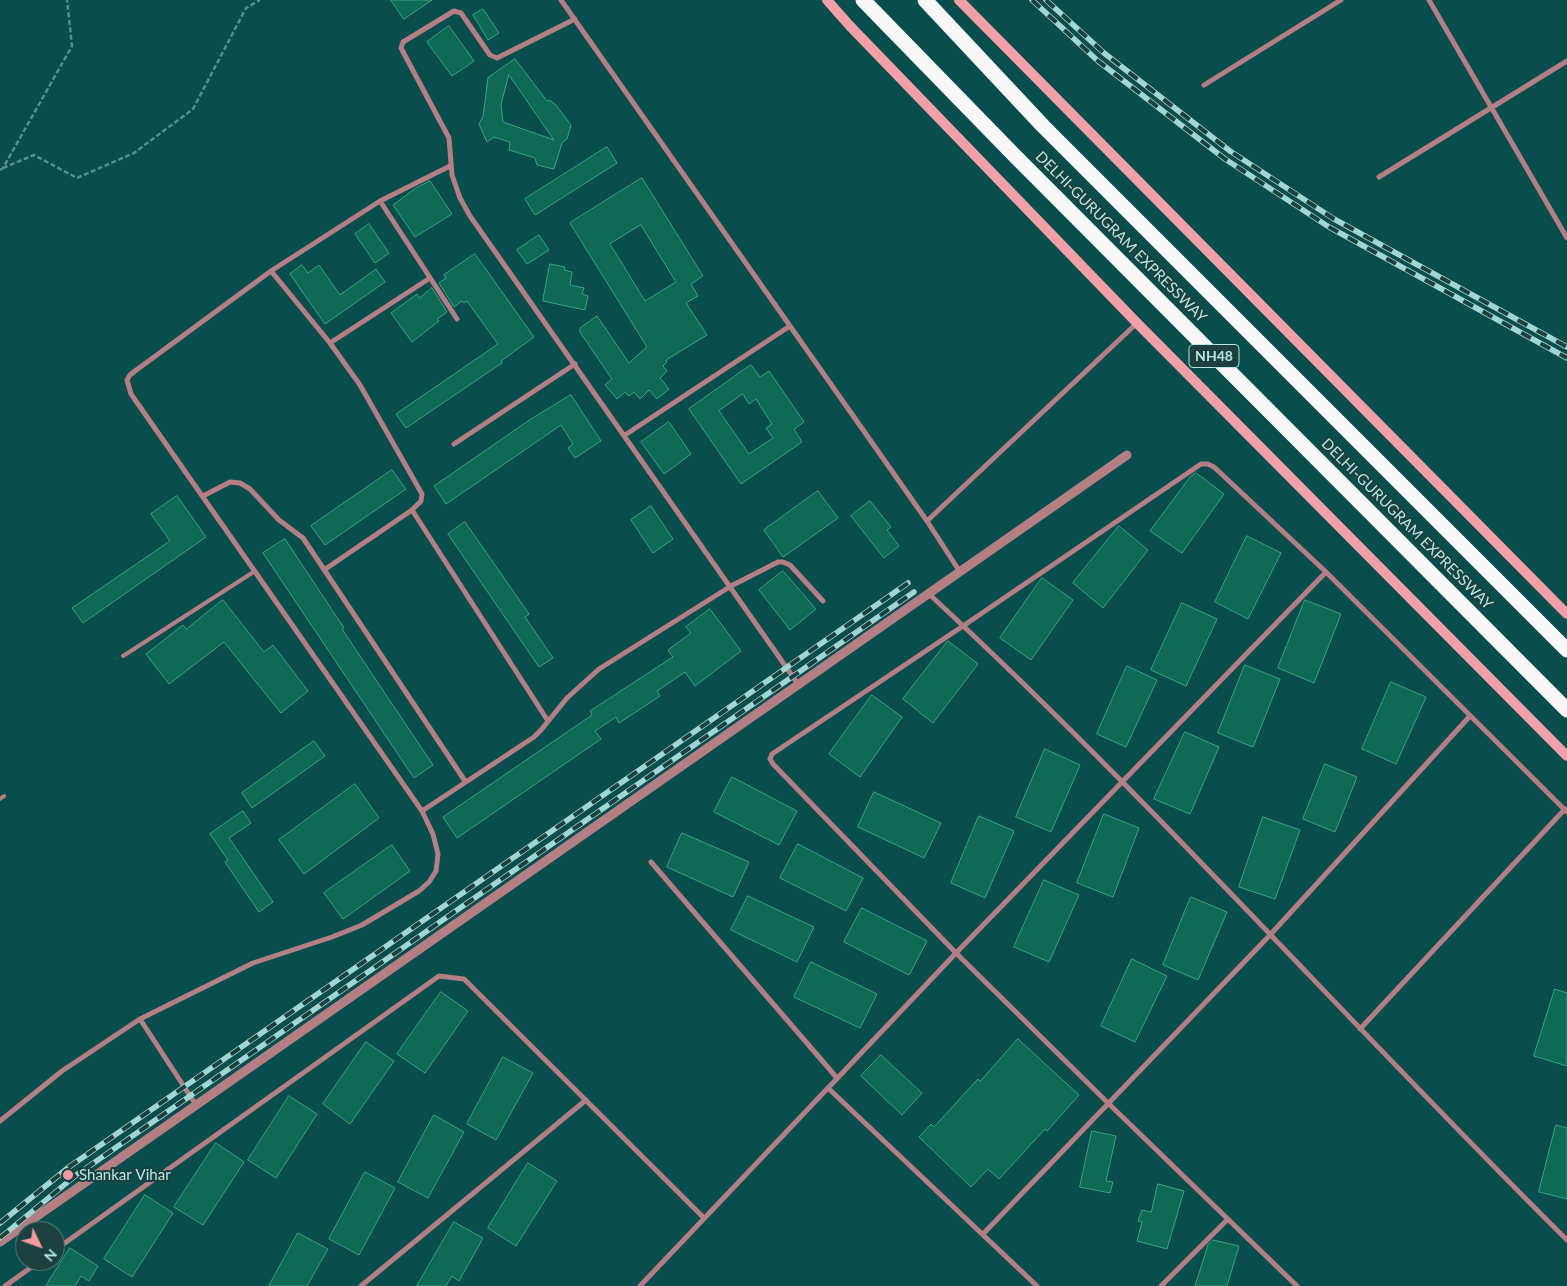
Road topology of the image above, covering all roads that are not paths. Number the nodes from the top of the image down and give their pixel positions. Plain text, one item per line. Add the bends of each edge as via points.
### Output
1 (561, 0) edge
2 (827, 0) edge
3 (863, 0) edge
4 (924, 0) edge
5 (958, 0) edge
6 (1342, 0) edge
7 (1429, 0) edge
8 (575, 19) junction
9 (1567, 61) edge
10 (1204, 85) dead end
11 (1492, 107) junction
12 (450, 166) junction
13 (1379, 177) dead end
14 (380, 201) junction
15 (1567, 238) edge
16 (271, 271) junction
17 (430, 278) junction
18 (457, 319) dead end
19 (1137, 322) junction
20 (790, 326) junction
21 (330, 343) junction
22 (574, 364) junction
23 (624, 435) junction
24 (454, 444) dead end
25 (1127, 455) dead end
26 (203, 496) junction
27 (412, 510) junction
28 (928, 521) junction
29 (324, 570) junction
30 (256, 571) junction
31 (960, 572) junction
32 (1326, 572) junction
33 (731, 586) junction
34 (929, 594) junction
35 (823, 601) dead end
36 (1567, 614) edge
37 (963, 626) junction
38 (1567, 650) edge
39 (123, 656) dead end
40 (798, 684) junction
41 (1567, 710) edge
42 (1470, 716) junction
43 (548, 721) junction
44 (1567, 756) edge
45 (465, 781) junction
46 (1122, 782) junction
47 (1566, 810) edge
48 (422, 811) junction
49 (651, 862) dead end
50 (1270, 935) junction
51 (956, 953) junction
52 (140, 1018) junction
53 (1360, 1029) junction
54 (837, 1078) junction
55 (828, 1088) junction
56 (586, 1100) junction
57 (1108, 1103) junction
58 (196, 1105) junction
59 (0, 1121) edge
60 (704, 1218) junction
61 (1228, 1219) junction
62 (983, 1234) junction
63 (1567, 1240) edge
64 (0, 1242) edge
65 (65, 1243) edge
66 (26, 1271) edge
67 (5, 1286) edge
68 (361, 1286) edge
69 (640, 1286) edge
70 (1037, 1286) edge
71 (1161, 1286) edge
72 (1297, 1286) edge

1 - 8 street
2 - 19 main road
3 - 41 highway, DELHI-GURUGRAM EXPRESSWAY / NH48
4 - 38 highway, DELHI-GURUGRAM EXPRESSWAY / NH48 via 1042,126
5 - 36 main road
6 - 10 street
7 - 11 street
8 - 12 street via 497,58 490,55 458,12 449,13 403,42 403,51 449,138
8 - 20 street
9 - 11 street
11 - 13 street
11 - 15 street
12 - 14 street
12 - 22 street via 460,198 470,216
14 - 16 street
14 - 17 street
16 - 21 street
16 - 26 street via 135,370 127,380 131,394
17 - 18 street
17 - 21 street
19 - 28 street
19 - 44 main road
20 - 23 street
20 - 28 street
21 - 27 street via 360,385 421,490 423,497
22 - 23 street
22 - 24 street
23 - 33 street
25 - 31 street
26 - 29 street via 230,482 250,489 279,520 303,538
26 - 30 street
27 - 29 street
27 - 43 street
28 - 31 street
29 - 45 street
30 - 39 lane
30 - 48 street
31 - 34 street
32 - 37 street via 1214,467 1201,464
32 - 42 street
32 - 46 street
33 - 35 street via 783,562 796,570
33 - 40 street
33 - 43 street via 600,669 567,698
34 - 37 street
34 - 40 street
37 - 46 street
37 - 51 street via 773,752 770,759
40 - 58 street
42 - 47 street
42 - 50 street
43 - 45 street via 534,736
45 - 48 street
46 - 50 street
46 - 51 street
47 - 53 street
48 - 52 street via 438,854 436,871 419,891 362,925 252,963
49 - 54 street
50 - 53 street
50 - 57 street
51 - 54 street
51 - 57 street
52 - 58 street
52 - 59 street via 62,1071
53 - 63 street
54 - 55 street
55 - 60 street
55 - 62 street
56 - 60 street
56 - 65 street via 464,979 439,976
56 - 68 street
57 - 61 street
57 - 62 street
58 - 64 street
60 - 69 street
61 - 71 street
61 - 72 street
62 - 70 street
66 - 67 street

